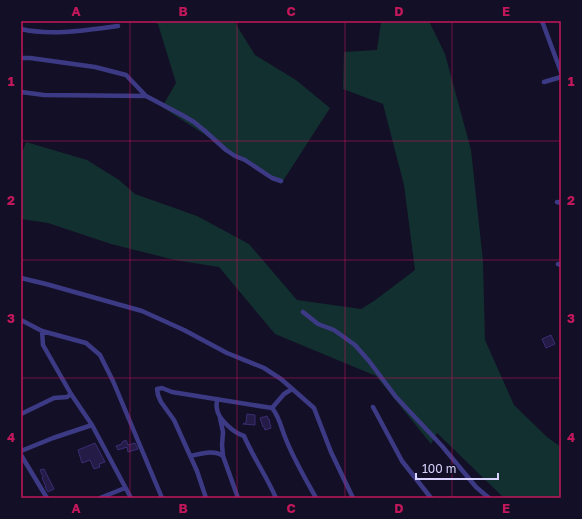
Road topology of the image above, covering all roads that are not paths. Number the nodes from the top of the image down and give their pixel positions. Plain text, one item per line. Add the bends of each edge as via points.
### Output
1 (542, 21) edge
2 (118, 26) dead end
3 (21, 29) edge
4 (21, 58) edge
5 (561, 72) edge
6 (561, 76) edge
7 (544, 82) dead end
8 (21, 92) edge
9 (146, 96) junction
10 (281, 182) dead end
11 (21, 278) edge
12 (304, 312) dead end
13 (21, 320) edge
14 (42, 330) junction
15 (292, 389) junction
16 (71, 394) junction
17 (217, 399) junction
18 (373, 407) dead end
19 (272, 408) junction
20 (21, 414) edge
21 (219, 415) junction
22 (92, 425) junction
23 (21, 451) edge
24 (21, 455) edge
25 (190, 456) junction
26 (223, 456) junction
27 (125, 488) junction
28 (47, 498) edge
29 (100, 498) edge
30 (131, 498) edge
31 (162, 498) edge
32 (206, 498) edge
33 (238, 498) edge
34 (276, 498) edge
35 (316, 498) edge
36 (353, 498) edge
37 (431, 498) edge
38 (489, 498) edge

1 - 5 street
2 - 3 street via 62,32 33,32
4 - 9 street via 95,67 126,75
6 - 7 street
8 - 9 street via 44,96
9 - 10 street via 194,122 226,150
11 - 15 street via 142,311 227,353 264,368
12 - 38 street via 318,324 334,330 354,345 396,397 476,487
13 - 14 street
14 - 16 street via 43,345
14 - 31 street via 86,343 100,355
15 - 19 street
15 - 36 street via 314,408
16 - 20 street via 67,397 54,398
16 - 22 street
17 - 19 street
17 - 21 street
17 - 25 street via 157,389 161,402 174,420
18 - 37 street via 402,462
19 - 35 street via 277,413 285,437
21 - 26 street via 223,432
21 - 34 street via 229,427 244,436
22 - 23 street
22 - 27 street
24 - 28 street
25 - 26 street via 216,452
25 - 32 street
26 - 33 street
27 - 29 street
27 - 30 street

